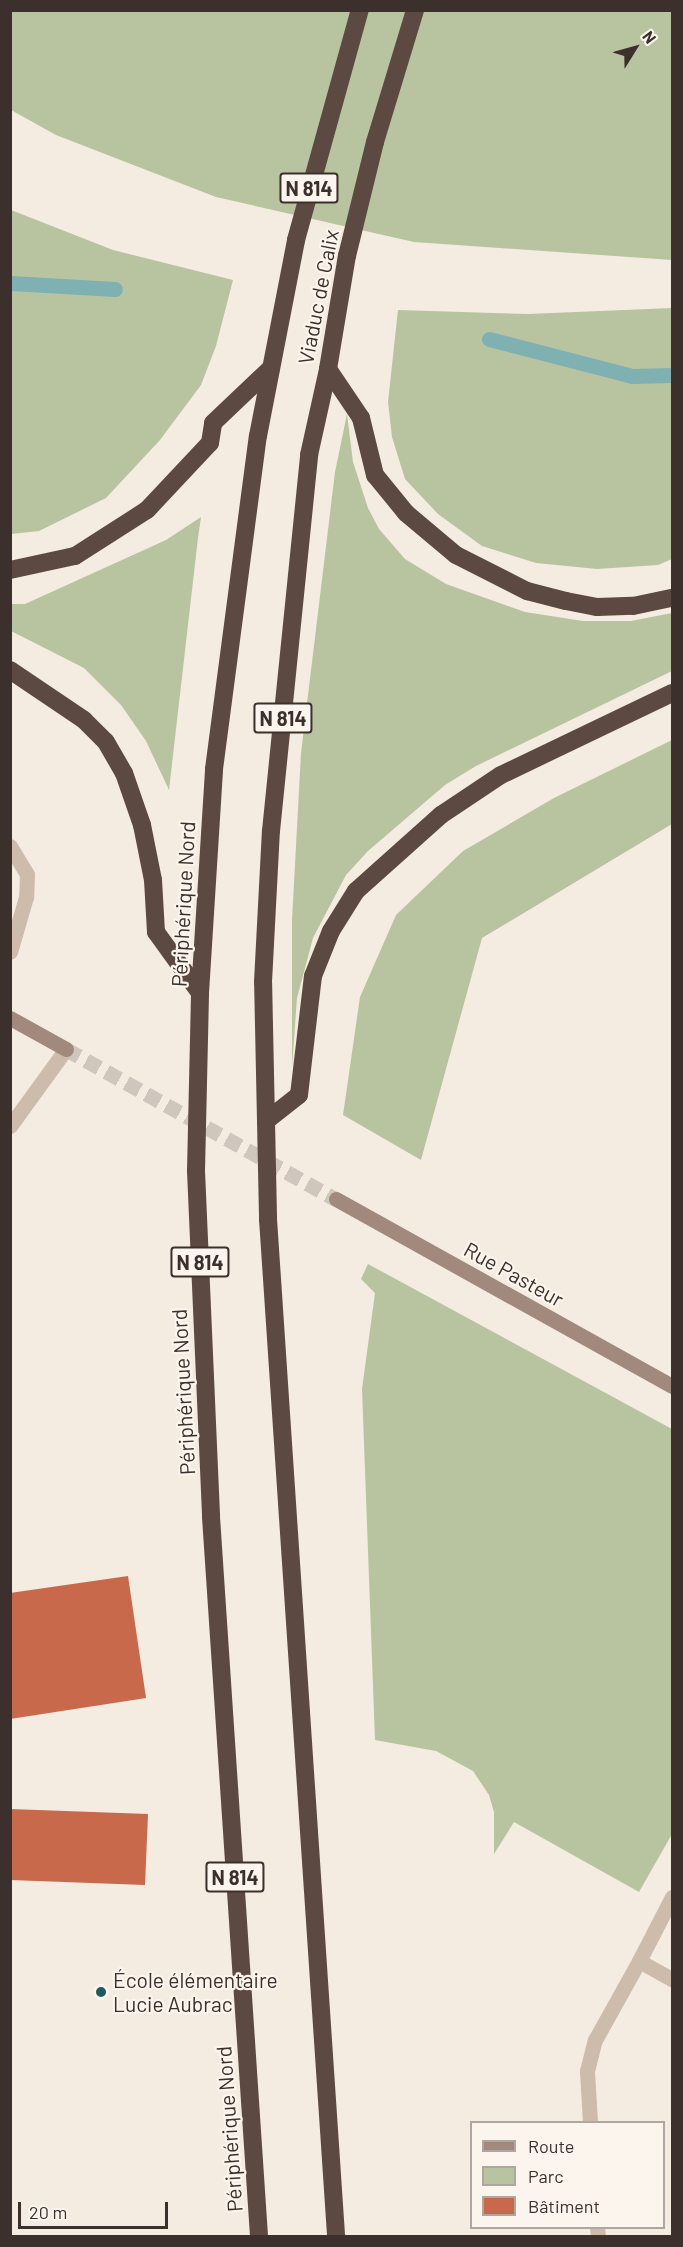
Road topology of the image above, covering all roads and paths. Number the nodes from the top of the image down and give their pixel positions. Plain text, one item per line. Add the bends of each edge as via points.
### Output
1 (360, 10) edge
2 (416, 10) edge
3 (271, 368) junction
4 (328, 369) junction
5 (10, 570) edge
6 (672, 597) edge
7 (10, 670) edge
8 (672, 693) edge
9 (10, 846) edge
10 (10, 952) edge
11 (200, 993) junction
12 (10, 1018) edge
13 (66, 1049) joint
14 (266, 1121) junction
15 (10, 1126) edge
16 (336, 1199) tunnel mouth
17 (672, 1386) edge
18 (672, 1897) edge
19 (639, 1961) junction
20 (672, 1979) edge
21 (590, 2121) edge
22 (259, 2236) edge
23 (336, 2236) edge

1 - 3 highway, Viaduc de Calix / N 814 via 296,240
2 - 4 highway, Viaduc de Calix / N 814 via 375,142 347,256
3 - 5 highway via 213,423 210,443 147,510 75,556
3 - 11 highway, Périphérique Nord / N 814 via 258,436 214,769 200,940
4 - 6 highway via 361,418 375,475 406,513 456,555 527,591 597,607 633,606
4 - 14 highway, Viaduc de Calix / N 814 via 309,455 271,831 263,982
7 - 11 highway via 84,720 106,742 124,773 142,825 153,879 156,932
8 - 14 highway via 501,775 441,815 356,891 331,931 313,976 299,1095
9 - 10 street via 27,874 26,897
11 - 22 highway, Périphérique Nord / N 814, bridge via 196,1171 211,1517
12 - 13 main road
13 - 15 street
14 - 23 highway, N 814, bridge via 268,1219
16 - 17 main road, Rue Pasteur
18 - 19 street
19 - 20 street
19 - 21 street via 595,2040 587,2071

